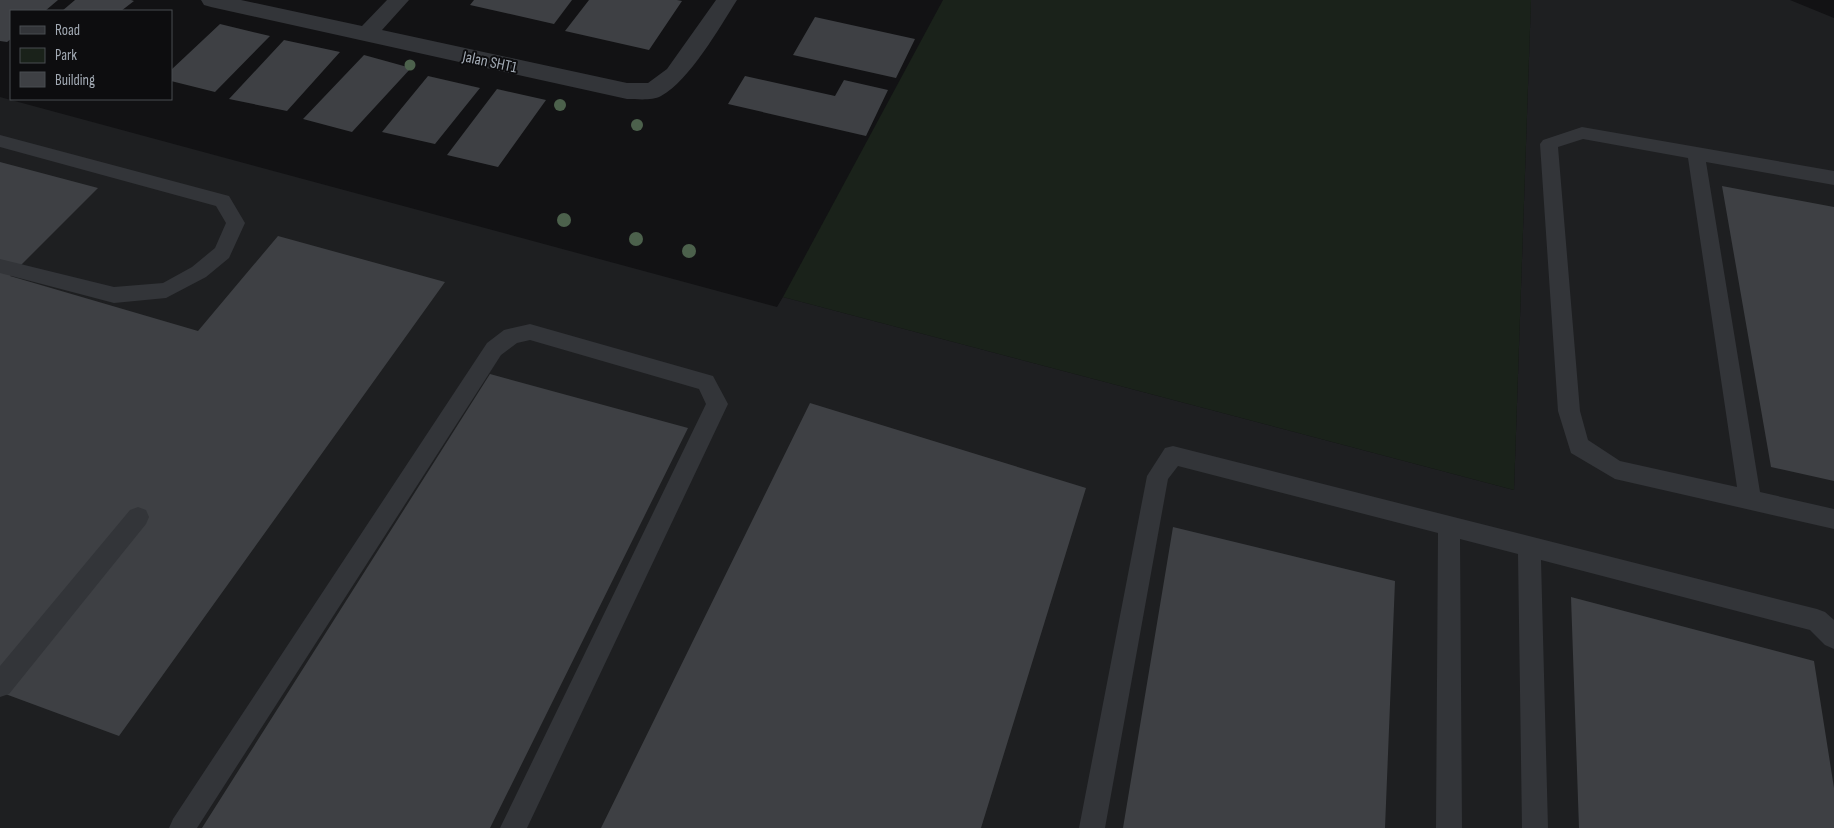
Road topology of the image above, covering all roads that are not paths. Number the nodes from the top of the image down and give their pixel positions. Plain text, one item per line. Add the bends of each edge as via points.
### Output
1 (211, 0) edge
2 (399, 0) edge
3 (727, 0) edge
4 (365, 34) junction
5 (0, 141) edge
6 (1696, 153) junction
7 (1834, 178) edge
8 (0, 266) edge
9 (1750, 500) junction
10 (138, 517) dead end
11 (1834, 519) edge
12 (1449, 525) junction
13 (1529, 547) junction
14 (1834, 637) edge
15 (0, 685) edge
16 (182, 828) edge
17 (513, 828) edge
18 (1092, 828) edge
19 (1449, 828) edge
20 (1535, 828) edge

1 - 4 street, Jalan SHT1
2 - 4 street
3 - 4 street, Jalan SHT1 via 675,74 653,91 627,91
5 - 8 lane via 222,201 236,223 222,253 199,272 166,290 114,295
6 - 7 lane
6 - 9 lane
6 - 9 lane via 1582,133 1549,144 1569,410 1579,446 1615,469
9 - 11 lane
10 - 15 lane
12 - 13 lane
12 - 18 lane via 1173,455 1158,476
12 - 19 lane
13 - 14 lane via 1817,620
13 - 20 lane
16 - 17 lane via 494,349 511,336 530,332 706,382 717,404

